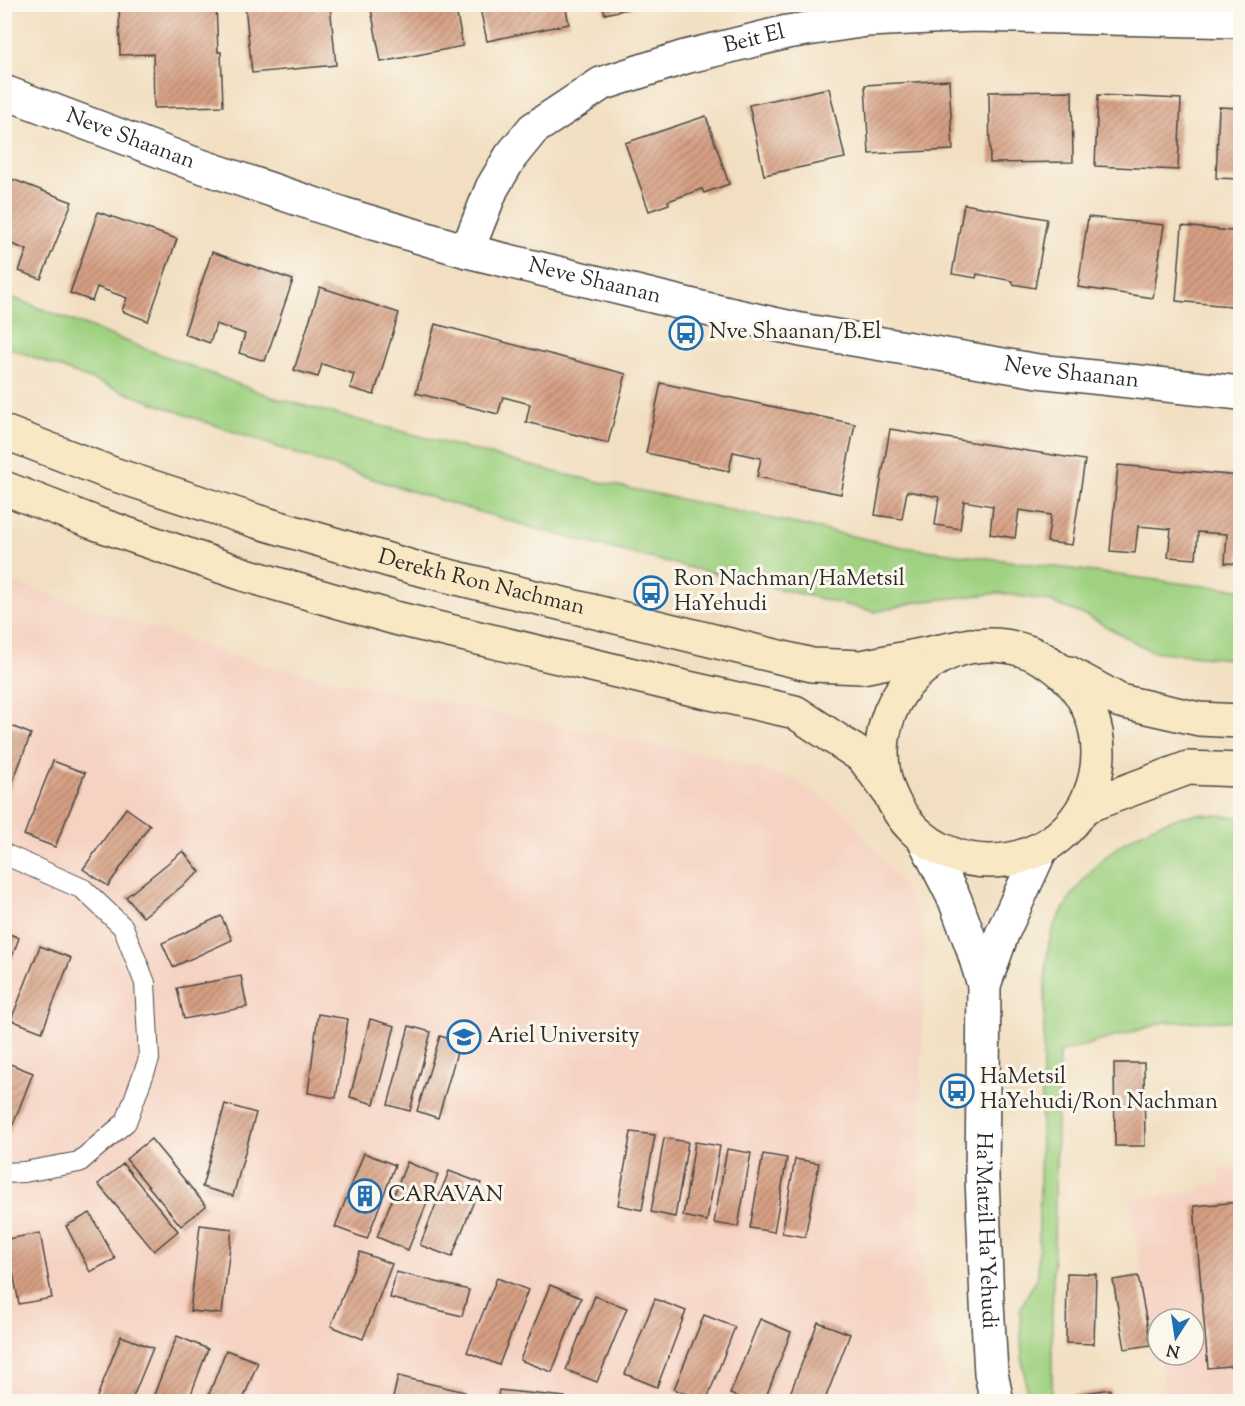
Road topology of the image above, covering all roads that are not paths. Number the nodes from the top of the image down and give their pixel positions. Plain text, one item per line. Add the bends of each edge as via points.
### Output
1 (1240, 21) edge
2 (4, 92) edge
3 (467, 251) junction
4 (1240, 393) edge
5 (4, 432) edge
6 (4, 488) edge
7 (971, 645) junction
8 (1031, 652) junction
9 (1240, 721) edge
10 (1240, 770) edge
11 (888, 791) junction
12 (1084, 807) junction
13 (924, 839) junction
14 (1041, 849) junction
15 (4, 854) edge
16 (984, 985) junction
17 (4, 1173) edge
18 (997, 1401) edge

1 - 3 street, Beit El via 974,15 867,20 787,32 685,57 601,84 533,129 492,188
2 - 3 street, Neve Shaanan via 192,163
3 - 4 street, Neve Shaanan via 801,330 1038,371
5 - 7 main road, Derekh Ron Nachman via 113,474 412,567 812,665 862,667
6 - 11 main road via 257,579 406,620 795,712 863,757
7 - 8 main road via 1001,645
7 - 11 main road via 940,656 914,674 895,699 883,728 881,749
8 - 9 main road via 1120,701 1199,719
8 - 12 main road via 1062,671 1085,700 1098,735 1097,772
10 - 12 main road via 1188,768
11 - 13 main road via 902,818
12 - 14 main road via 1065,831
13 - 14 main road via 951,854 981,861 1012,859
13 - 16 street, Ha'Matzil Ha'Yehudi via 955,900
14 - 16 street, Ha'Matzil Ha'Yehudi via 1002,934
15 - 17 lane via 82,889 123,927 145,983 149,1059 126,1122 79,1162
16 - 18 street, Ha'Matzil Ha'Yehudi via 982,1177 987,1314

